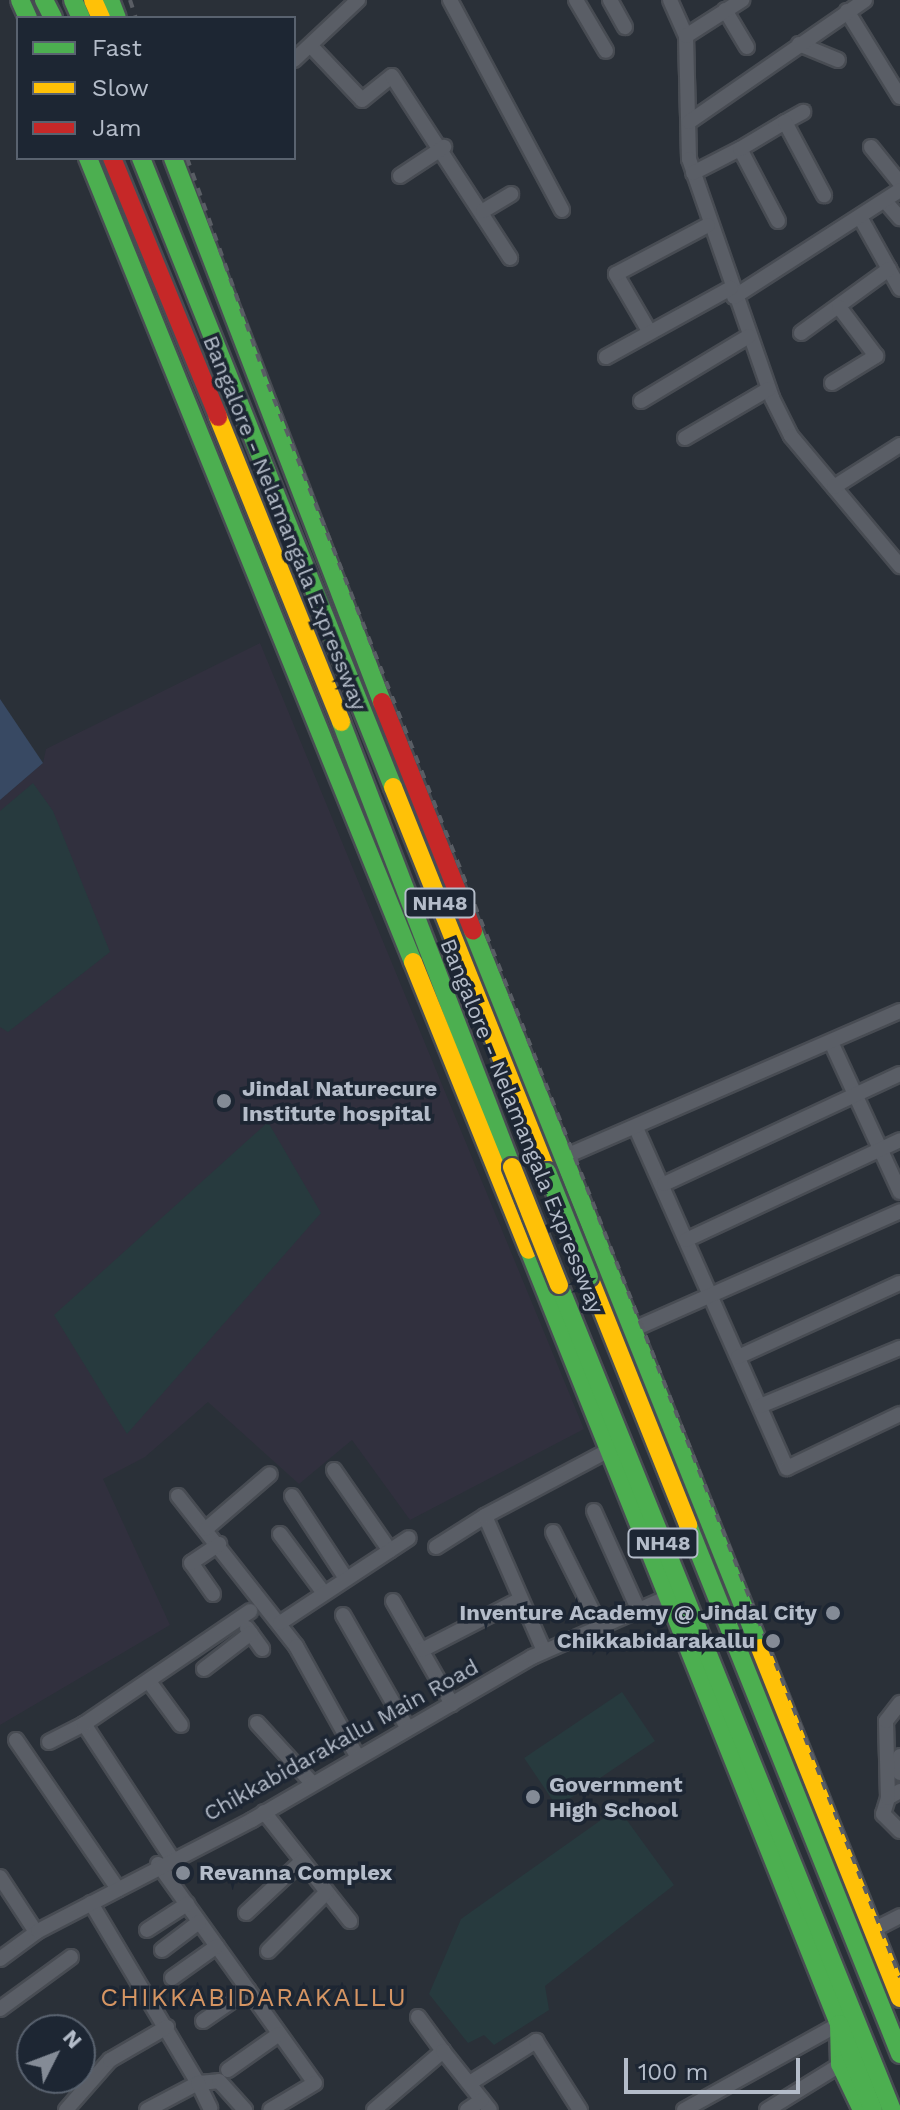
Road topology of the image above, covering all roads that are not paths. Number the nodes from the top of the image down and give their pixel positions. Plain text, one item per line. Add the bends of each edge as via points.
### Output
1 (358, 0) edge
2 (450, 0) edge
3 (576, 0) edge
4 (610, 0) edge
5 (670, 0) edge
6 (742, 0) edge
7 (865, 0) edge
8 (725, 10) junction
9 (847, 11) junction
10 (625, 27) dead end
11 (686, 36) junction
12 (799, 44) junction
13 (311, 46) junction
14 (747, 47) dead end
15 (606, 51) dead end
16 (296, 58) edge
17 (838, 60) dead end
18 (900, 97) edge
19 (803, 112) dead end
20 (689, 122) junction
21 (785, 122) junction
22 (444, 147) junction
23 (871, 147) dead end
24 (740, 149) junction
25 (89, 160) edge
26 (113, 160) edge
27 (142, 160) edge
28 (160, 160) edge
29 (174, 160) edge
30 (693, 173) junction
31 (400, 176) dead end
32 (900, 183) edge
33 (900, 190) edge
34 (511, 194) dead end
35 (824, 195) dead end
36 (885, 201) junction
37 (562, 210) dead end
38 (483, 211) junction
39 (860, 217) junction
40 (900, 218) edge
41 (778, 221) dead end
42 (708, 225) junction
43 (510, 258) dead end
44 (889, 269) junction
45 (900, 289) edge
46 (732, 293) junction
47 (839, 307) junction
48 (649, 331) junction
49 (801, 333) dead end
50 (749, 336) junction
51 (606, 357) dead end
52 (832, 383) dead end
53 (234, 384) junction
54 (769, 389) junction
55 (641, 401) dead end
56 (685, 438) dead end
57 (900, 445) edge
58 (834, 487) junction
59 (895, 550) edge
60 (900, 566) edge
61 (900, 1011) edge
62 (831, 1042) junction
63 (900, 1074) edge
64 (858, 1093) junction
65 (636, 1128) junction
66 (900, 1140) edge
67 (880, 1149) junction
68 (564, 1157) junction
69 (664, 1184) junction
70 (900, 1192) edge
71 (579, 1195) junction
72 (900, 1211) edge
73 (589, 1219) junction
74 (519, 1220) junction
75 (686, 1240) junction
76 (530, 1245) junction
77 (900, 1283) edge
78 (711, 1297) junction
79 (632, 1330) junction
80 (900, 1348) edge
81 (738, 1357) junction
82 (760, 1406) junction
83 (900, 1414) edge
84 (611, 1449) junction
85 (334, 1470) dead end
86 (270, 1474) dead end
87 (178, 1496) dead end
88 (292, 1496) dead end
89 (594, 1511) dead end
90 (485, 1516) junction
91 (206, 1529) junction
92 (553, 1532) dead end
93 (280, 1534) dead end
94 (409, 1538) dead end
95 (219, 1544) junction
96 (436, 1547) dead end
97 (390, 1551) junction
98 (345, 1577) junction
99 (323, 1592) junction
100 (213, 1594) dead end
101 (668, 1597) junction
102 (519, 1600) junction
103 (393, 1601) dead end
104 (638, 1609) junction
105 (343, 1615) dead end
106 (280, 1623) junction
107 (599, 1624) junction
108 (251, 1633) junction
109 (262, 1649) dead end
110 (422, 1650) junction
111 (544, 1651) junction
112 (204, 1669) dead end
113 (150, 1683) junction
114 (900, 1703) edge
115 (452, 1704) junction
116 (257, 1723) dead end
117 (84, 1724) junction
118 (181, 1725) dead end
119 (408, 1729) junction
120 (16, 1740) dead end
121 (49, 1742) dead end
122 (357, 1756) junction
123 (900, 1756) edge
124 (900, 1773) edge
125 (311, 1782) junction
126 (894, 1794) edge
127 (264, 1812) junction
128 (900, 1832) edge
129 (164, 1861) junction
130 (302, 1861) junction
131 (2, 1885) edge
132 (118, 1889) junction
133 (327, 1892) junction
134 (91, 1903) junction
135 (187, 1904) junction
136 (246, 1913) dead end
137 (900, 1916) edge
138 (350, 1921) dead end
139 (199, 1922) junction
140 (147, 1930) dead end
141 (873, 1930) junction
142 (36, 1932) junction
143 (217, 1946) junction
144 (162, 1950) dead end
145 (268, 1951) dead end
146 (71, 1957) dead end
147 (0, 1959) edge
148 (172, 1978) dead end
149 (898, 1988) edge
150 (248, 1990) junction
151 (0, 2009) edge
152 (418, 2017) dead end
153 (203, 2021) dead end
154 (839, 2024) junction
155 (167, 2027) junction
156 (279, 2034) junction
157 (443, 2051) junction
158 (900, 2054) edge
159 (840, 2065) junction
160 (228, 2070) dead end
161 (473, 2081) junction
162 (198, 2083) junction
163 (486, 2105) edge
164 (210, 2108) dead end
165 (578, 2109) edge
166 (66, 2110) edge
167 (147, 2110) edge
168 (245, 2110) edge
169 (270, 2110) edge
170 (374, 2110) edge
171 (467, 2110) edge
172 (684, 2110) edge
173 (767, 2110) edge
174 (862, 2110) edge
175 (873, 2110) edge
176 (892, 2110) edge

1 - 13 street
2 - 37 street
3 - 15 street
4 - 10 street
5 - 11 street
6 - 8 street
7 - 9 street
8 - 11 street
8 - 14 street
9 - 12 street
9 - 18 street
11 - 20 street
12 - 17 street
12 - 20 street
13 - 16 street
13 - 22 street via 362,100 392,76
19 - 21 street
20 - 30 street
21 - 24 street
21 - 35 street
22 - 31 street
22 - 38 street
23 - 32 street
24 - 30 street
24 - 41 street
25 - 74 main road
26 - 176 main road, Bangalore - Nelamangala Expressway / NH48, bridge via 308,636
27 - 53 main road, Bangalore - Nelamangala Expressway / NH48
28 - 53 main road via 203,265
29 - 68 main road via 260,399
30 - 42 street
33 - 36 street
34 - 38 street
36 - 39 street
36 - 40 street
38 - 43 street
39 - 44 street
39 - 46 street
42 - 46 street
42 - 48 street via 616,274
44 - 45 street
44 - 47 street
46 - 48 street
46 - 50 street
47 - 49 street
47 - 52 street via 876,356
48 - 51 street
50 - 54 street
50 - 55 street
53 - 158 main road, Bangalore - Nelamangala Expressway / NH48, bridge
54 - 56 street
54 - 58 street via 791,436
57 - 58 street
58 - 59 street
59 - 60 street
61 - 62 street
62 - 64 street
62 - 65 street
63 - 64 street
64 - 67 street
64 - 69 street
65 - 68 street
65 - 69 street
66 - 67 street
67 - 70 street
67 - 75 street
68 - 71 main road
69 - 75 street
71 - 73 main road
71 - 74 main road
72 - 78 street
73 - 76 main road
73 - 79 main road
74 - 76 main road
75 - 78 street
76 - 84 main road
77 - 81 street
78 - 79 street
78 - 81 street
79 - 141 main road
80 - 82 street
81 - 82 street
82 - 83 street via 787,1468
84 - 90 street
84 - 101 main road
85 - 97 street
86 - 91 street
87 - 91 street
88 - 98 street
89 - 104 street
90 - 96 street
90 - 102 street
91 - 95 street
92 - 107 street
93 - 99 street
94 - 97 street
95 - 100 street via 191,1563
95 - 106 street
97 - 98 street
98 - 99 street
99 - 106 street
101 - 104 street, Chikkabidarakallu Main Road
101 - 154 main road
102 - 110 street
102 - 111 street
103 - 110 street
104 - 107 street, Chikkabidarakallu Main Road
105 - 119 street
106 - 122 street
107 - 111 street, Chikkabidarakallu Main Road
108 - 109 street
108 - 112 street
108 - 113 street via 245,1614
110 - 115 street
111 - 115 street, Chikkabidarakallu Main Road
113 - 117 street
113 - 118 street
114 - 126 street via 886,1721
115 - 119 street, Chikkabidarakallu Main Road
116 - 125 street
117 - 121 street
117 - 129 street
119 - 122 street, Chikkabidarakallu Main Road
120 - 132 street
122 - 125 street, Chikkabidarakallu Main Road
123 - 124 street
125 - 127 street, Chikkabidarakallu Main Road
126 - 128 street via 885,1819
127 - 129 street, Chikkabidarakallu Main Road
127 - 130 street
129 - 132 street, Chikkabidarakallu Main Road
129 - 135 street
130 - 133 street
130 - 136 street
131 - 142 street
132 - 134 street, Chikkabidarakallu Main Road
133 - 138 street
133 - 145 street
134 - 142 street, Chikkabidarakallu Main Road
134 - 155 street
135 - 139 street
135 - 140 street
137 - 141 street
139 - 143 street
139 - 144 street
141 - 149 main road
142 - 147 street, Chikkabidarakallu Main Road
143 - 148 street
143 - 150 street
146 - 151 street
150 - 153 street
150 - 156 street
152 - 157 street
154 - 159 main road
154 - 172 street
154 - 175 main road
155 - 162 street
155 - 166 street via 110,2060
156 - 160 street
156 - 169 street via 315,2083
157 - 161 street
157 - 170 street
159 - 173 street
159 - 174 main road
161 - 163 street
161 - 165 street via 536,2041
162 - 164 street
162 - 167 street
162 - 168 street via 219,2081
163 - 171 street

